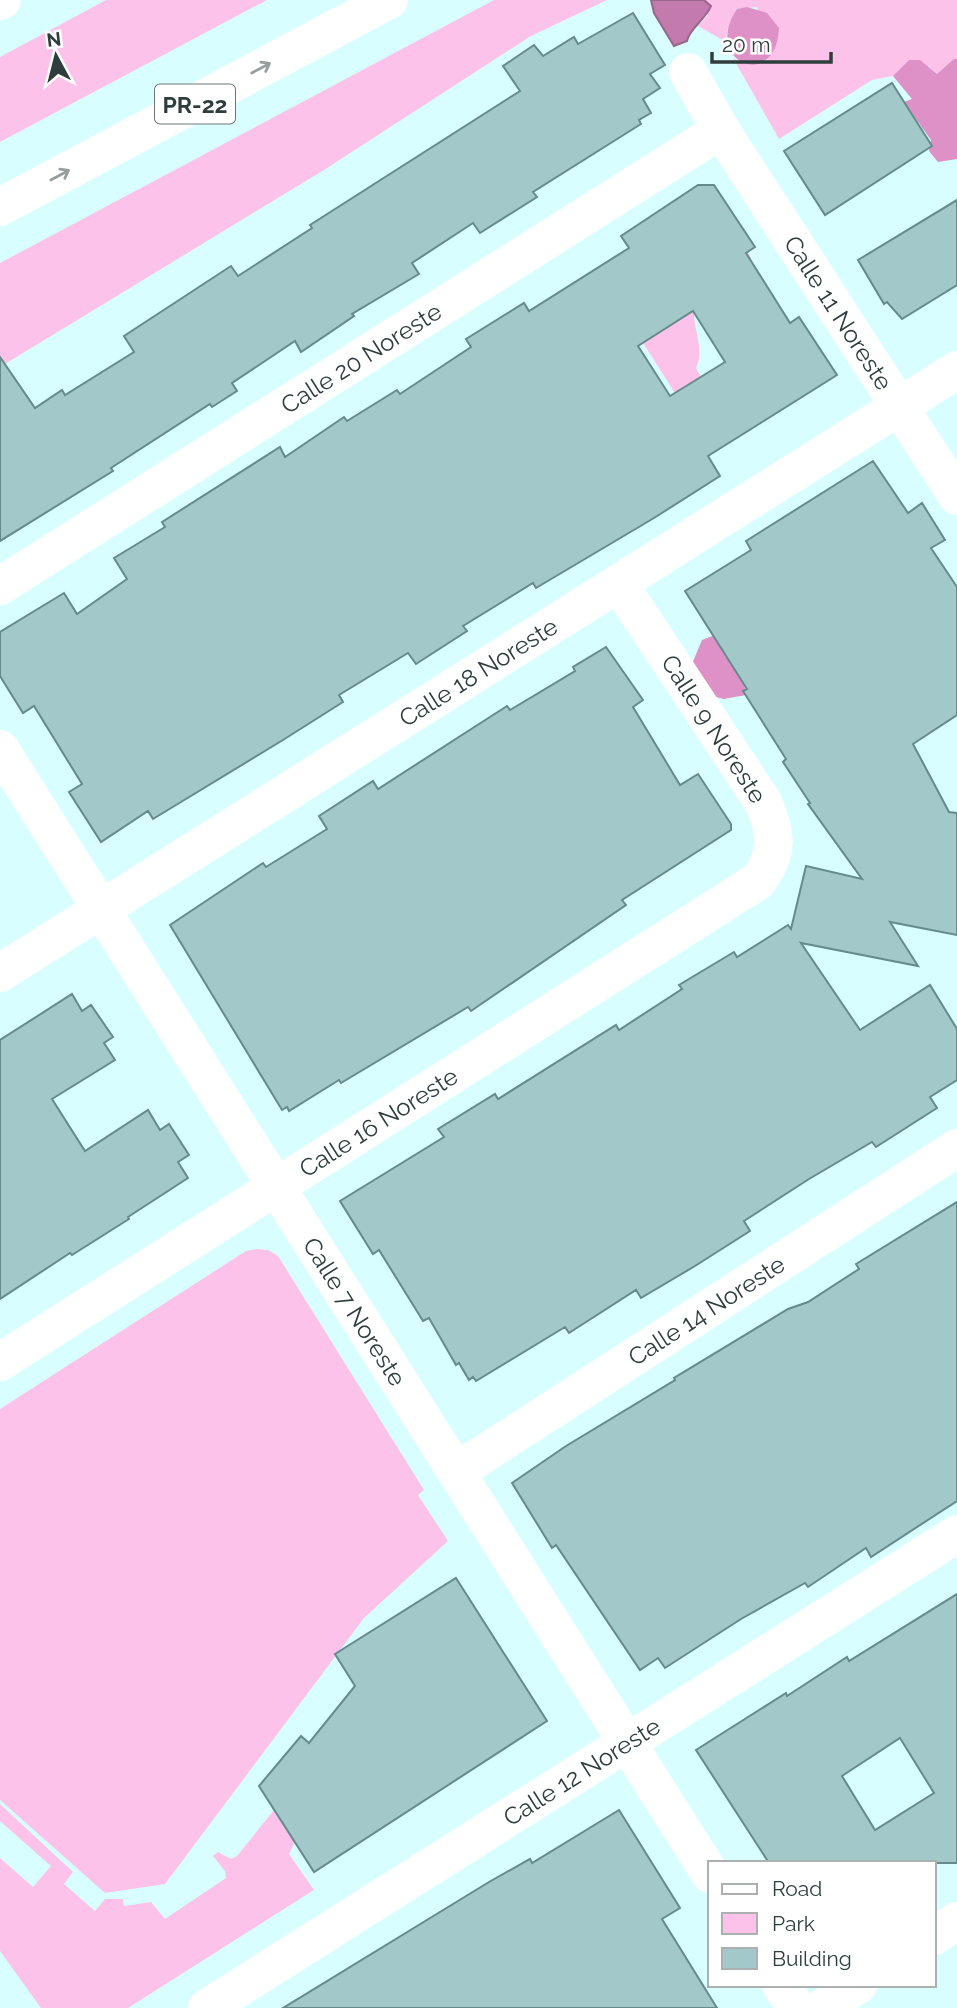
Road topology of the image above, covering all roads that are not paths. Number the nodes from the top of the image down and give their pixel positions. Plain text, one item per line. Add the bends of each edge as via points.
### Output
1 (389, 0) edge
2 (688, 72) dead end
3 (721, 130) junction
4 (0, 207) edge
5 (957, 370) edge
6 (901, 405) junction
7 (957, 496) edge
8 (619, 584) junction
9 (0, 586) edge
10 (0, 749) edge
11 (758, 881) joint
12 (101, 909) junction
13 (0, 973) edge
14 (957, 1148) edge
15 (278, 1187) junction
16 (0, 1362) edge
17 (456, 1472) junction
18 (957, 1534) edge
19 (627, 1743) junction
20 (708, 1871) edge
21 (957, 1921) edge
22 (936, 1935) edge
23 (783, 1987) edge
24 (855, 1987) edge
25 (207, 2008) edge
26 (796, 2008) edge
27 (822, 2008) edge

4 -> 1 main road, PR-22
2 - 3 main road, Calle 11 Noreste
3 - 6 main road, Calle 11 Noreste
3 - 9 main road, Calle 20 Noreste
5 - 6 main road, Calle 18 Noreste
6 - 7 main road, Calle 11 Noreste
6 - 8 main road, Calle 18 Noreste
8 - 11 main road, Calle 9 Noreste via 763,802 772,822 774,845 771,863
8 - 12 main road, Calle 18 Noreste
10 - 12 main road, Calle 7 Noreste
11 - 15 main road, Calle 16 Noreste
12 - 13 main road, Calle 18 Noreste
12 - 15 main road, Calle 7 Noreste
14 - 17 main road, Calle 14 Noreste
15 - 16 main road, Calle 16 Noreste
15 - 17 main road, Calle 7 Noreste
17 - 19 main road, Calle 7 Noreste
18 - 19 main road, Calle 12 Noreste
19 - 20 main road, Calle 7 Noreste
19 - 25 main road, Calle 12 Noreste
21 - 22 main road
23 - 26 main road
24 - 27 main road

